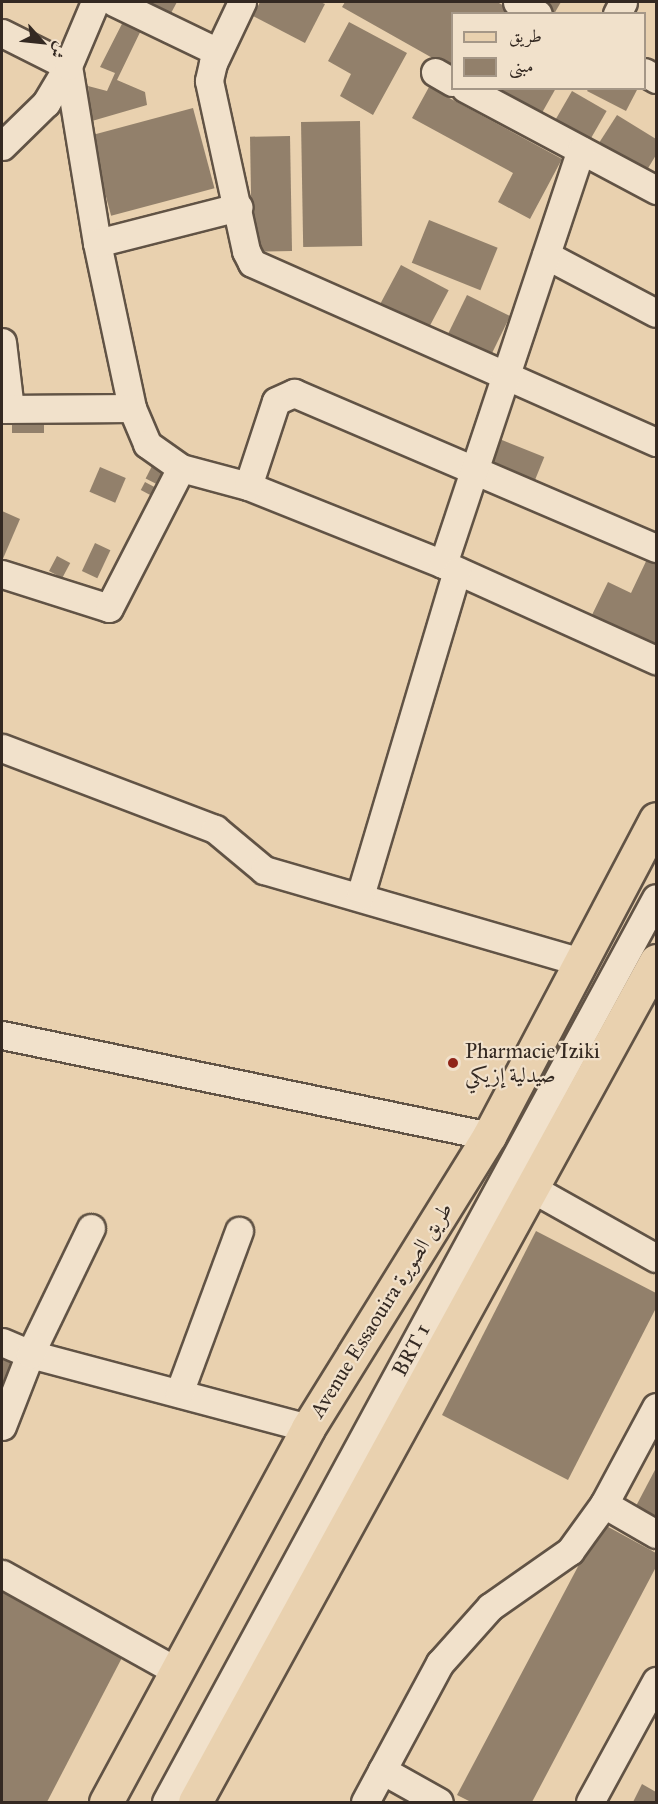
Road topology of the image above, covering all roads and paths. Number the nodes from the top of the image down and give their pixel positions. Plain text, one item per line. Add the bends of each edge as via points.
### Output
1 (95, 2) edge
2 (114, 2) edge
3 (242, 2) edge
4 (517, 2) edge
5 (534, 12) edge
6 (2, 33) edge
7 (218, 51) junction
8 (68, 66) junction
9 (469, 90) edge
10 (2, 146) edge
11 (581, 150) junction
12 (657, 190) edge
13 (238, 207) junction
14 (97, 243) junction
15 (546, 255) junction
16 (657, 313) edge
17 (2, 342) edge
18 (505, 377) junction
19 (132, 408) junction
20 (6, 409) edge
21 (657, 442) edge
22 (181, 468) junction
23 (475, 469) junction
24 (248, 486) junction
25 (657, 548) edge
26 (450, 568) junction
27 (2, 574) edge
28 (657, 660) edge
29 (2, 748) edge
30 (657, 819) edge
31 (360, 896) junction
32 (657, 898) edge
33 (657, 961) edge
34 (581, 962) junction
35 (2, 1035) edge
36 (489, 1136) junction
37 (533, 1189) junction
38 (91, 1228) dead end
39 (239, 1231) dead end
40 (657, 1258) edge
41 (2, 1342) edge
42 (30, 1354) junction
43 (179, 1394) junction
44 (657, 1407) edge
45 (2, 1426) edge
46 (308, 1428) junction
47 (604, 1504) junction
48 (657, 1534) edge
49 (2, 1574) edge
50 (176, 1671) junction
51 (657, 1681) edge
52 (382, 1770) junction
53 (106, 1803) edge
54 (166, 1803) edge
55 (195, 1803) edge
56 (365, 1803) edge
57 (439, 1803) edge
58 (590, 1803) edge

1 - 8 street
2 - 7 street
3 - 7 street
4 - 5 street
6 - 8 street
7 - 13 street via 210,72 210,89
8 - 10 street via 32,120
8 - 14 street
9 - 11 street
11 - 12 street
11 - 15 street
13 - 14 street
13 - 18 street via 246,251 257,267
14 - 19 street
15 - 16 street
15 - 18 street
17 - 20 street
18 - 21 street
18 - 23 street
19 - 20 street
19 - 22 street via 147,444
22 - 24 street
22 - 27 street via 109,608
23 - 24 street via 294,393 276,401
23 - 25 street
23 - 26 street
24 - 26 street
26 - 28 street
26 - 31 street
29 - 31 street via 215,829 264,870
30 - 34 main road, Avenue Essaouira طريق الصويرة
31 - 34 street
32 - 54 street, BRT 1
33 - 37 main road
34 - 36 main road, Avenue Essaouira طريق الصويرة
35 - 36 street
36 - 46 main road, Avenue Essaouira طريق الصويرة
37 - 40 street
37 - 55 main road
38 - 42 street
39 - 43 street
41 - 42 street
42 - 43 street
42 - 45 street
43 - 46 street
44 - 47 street
46 - 50 main road, Avenue Essaouira طريق الصويرة
47 - 48 street
47 - 52 street via 570,1551 490,1607 440,1663
49 - 50 street
50 - 53 main road, Avenue Essaouira طريق الصويرة
51 - 58 street
52 - 56 street
52 - 57 street

